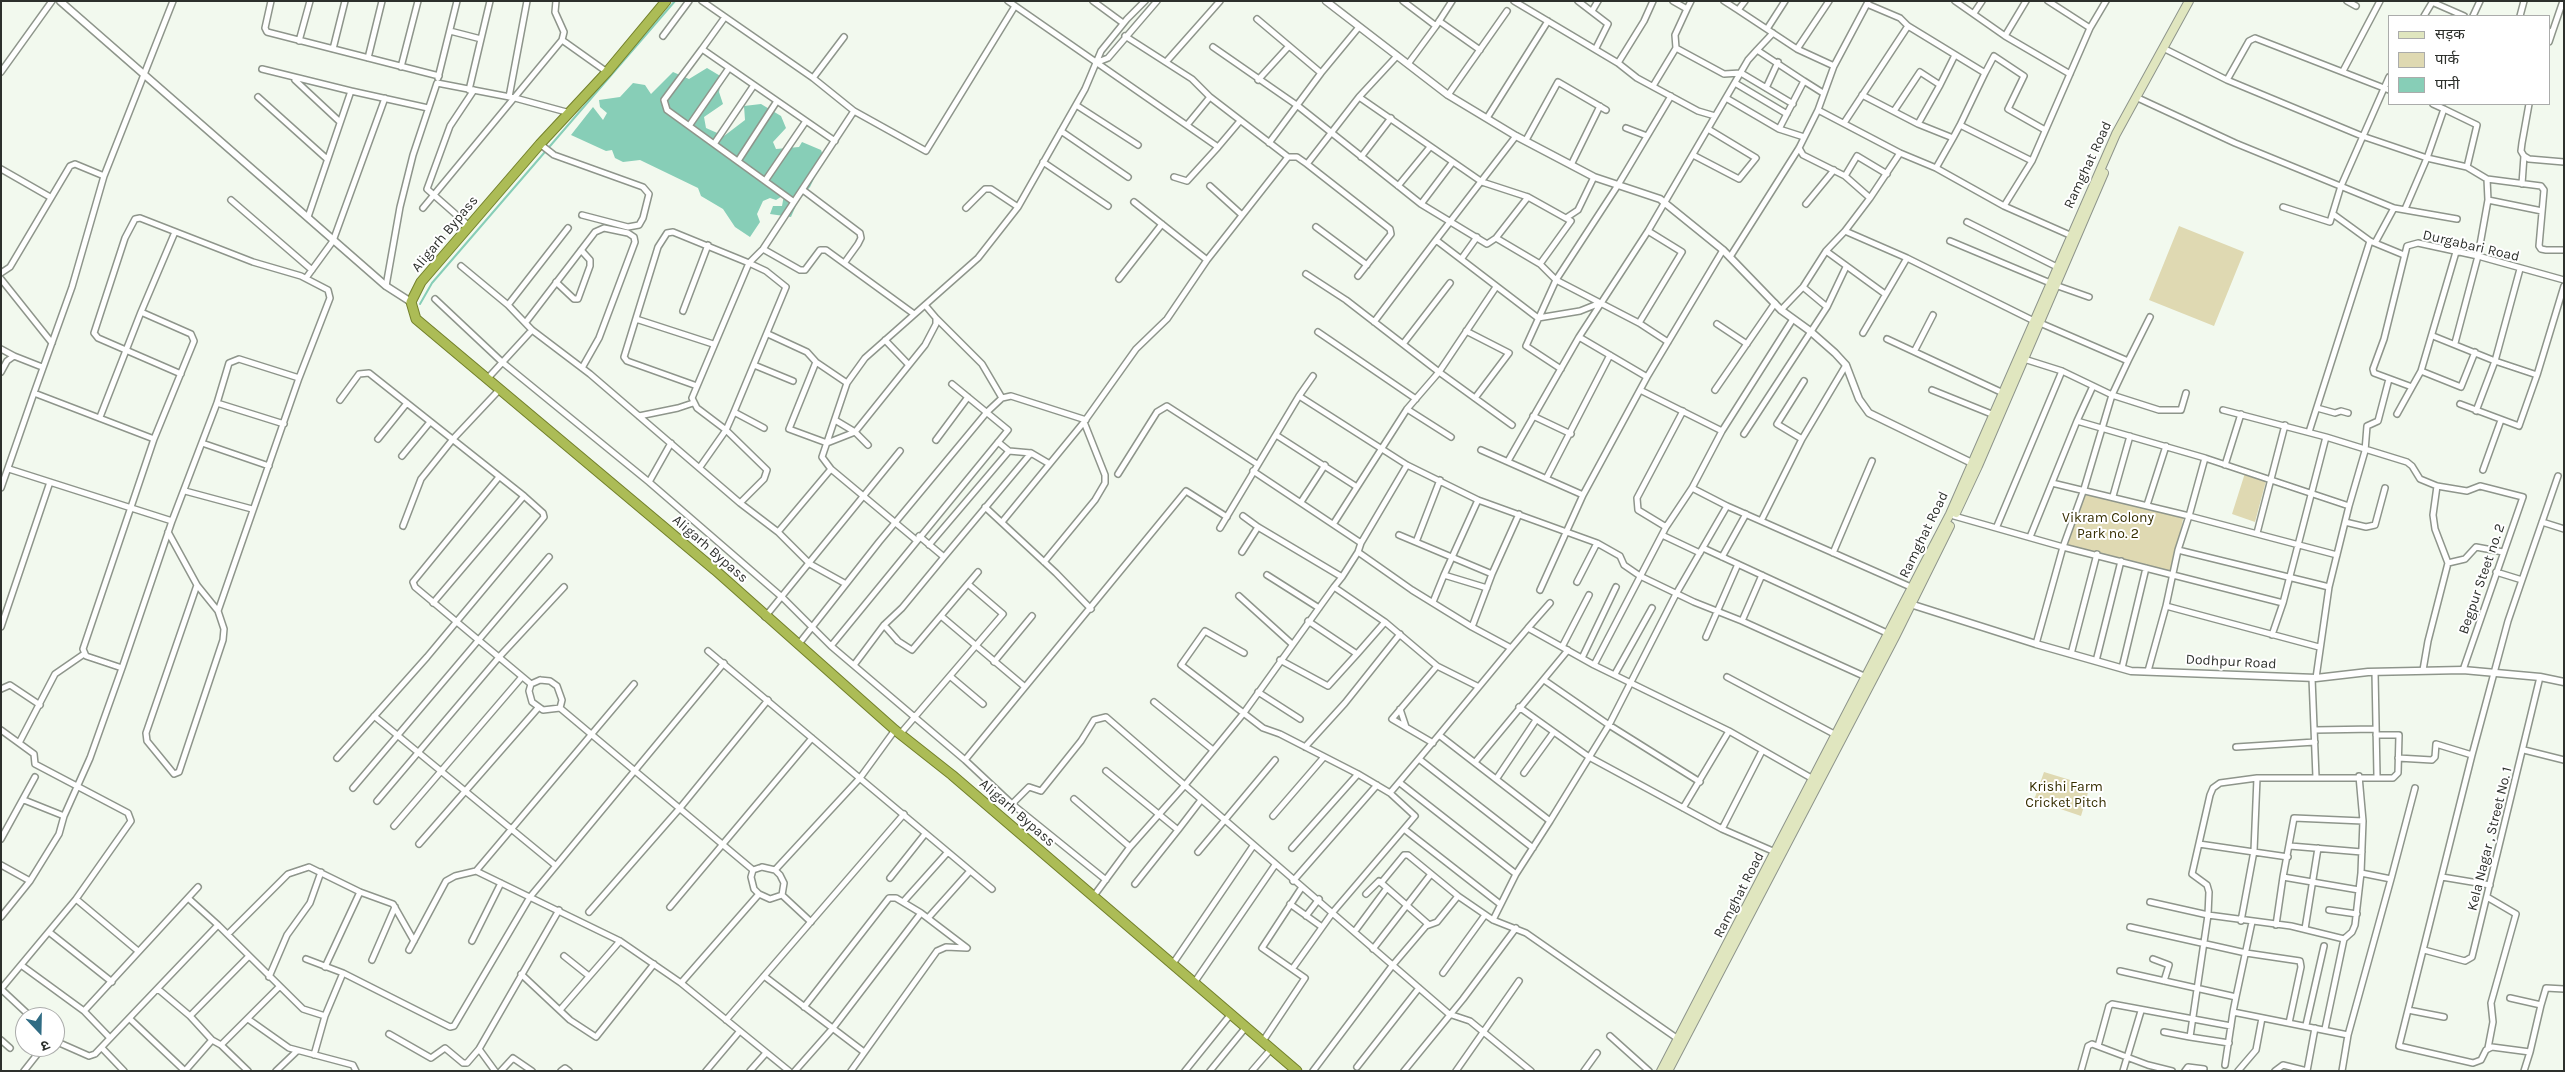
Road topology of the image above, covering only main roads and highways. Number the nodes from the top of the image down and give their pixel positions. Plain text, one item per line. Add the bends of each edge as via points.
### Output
1 (666, 1) edge
2 (2189, 1) edge
3 (2195, 1) edge
4 (2073, 236) junction
5 (2053, 284) junction
6 (2037, 322) junction
7 (1976, 465) junction
8 (1916, 589) junction
9 (1908, 604) junction
10 (1298, 1071) edge
11 (1662, 1071) edge
12 (1668, 1071) edge

1 - 10 highway, Aligarh Bypass via 421,282 410,302 416,319 490,376 501,389 768,614 900,731 1175,960
2 - 4 main road, Ramghat Road via 2116,134
3 - 4 main road, Ramghat Road via 2120,136
4 - 5 main road, Ramghat Road
4 - 5 main road, Ramghat Road via 2057,267
5 - 6 main road, Ramghat Road
6 - 7 main road, Ramghat Road via 2024,359
6 - 7 main road, Ramghat Road via 2003,392
7 - 8 main road, Ramghat Road
7 - 8 main road, Ramghat Road
8 - 9 main road, Ramghat Road
9 - 11 main road, Ramghat Road via 1889,634
9 - 12 main road, Ramghat Road

